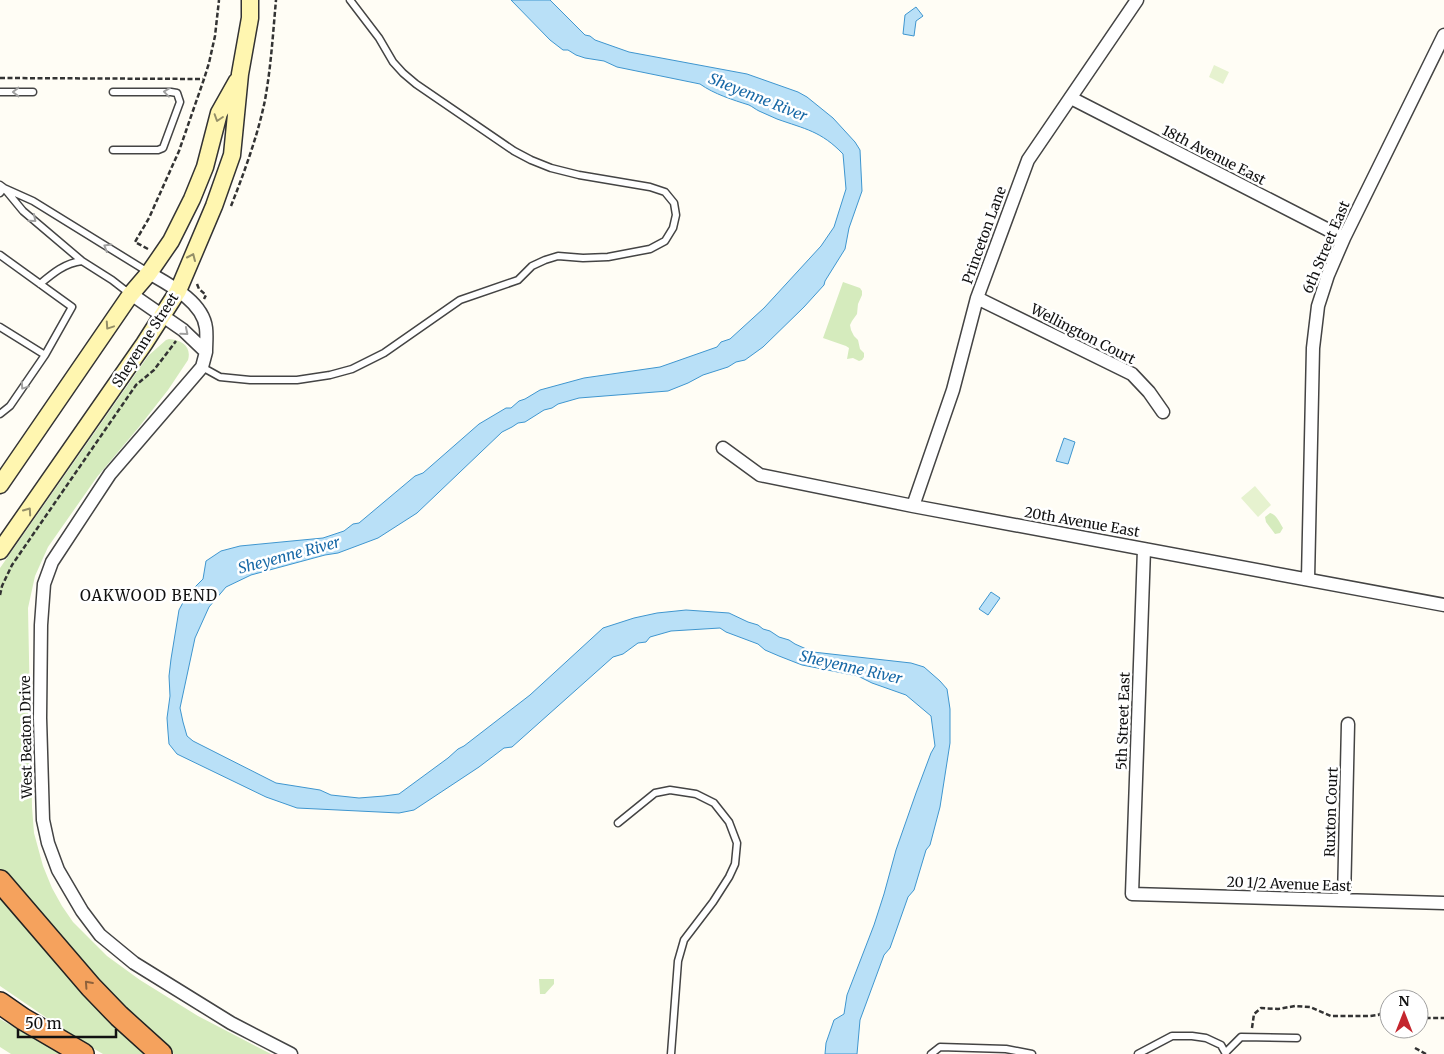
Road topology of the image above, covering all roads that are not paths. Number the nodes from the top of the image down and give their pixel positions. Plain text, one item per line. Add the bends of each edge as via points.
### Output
1 (250, 0) edge
2 (350, 0) edge
3 (1137, 0) edge
4 (1444, 35) edge
5 (240, 74) junction
6 (0, 92) edge
7 (33, 92) dead end
8 (112, 92) dead end
9 (1071, 98) junction
10 (113, 150) dead end
11 (1, 189) edge
12 (1344, 238) junction
13 (0, 255) edge
14 (82, 261) junction
15 (149, 273) junction
16 (40, 284) junction
17 (178, 291) junction
18 (130, 294) junction
19 (977, 298) junction
20 (162, 316) junction
21 (0, 327) edge
22 (206, 352) junction
23 (45, 355) junction
24 (202, 367) junction
25 (1163, 412) dead end
26 (0, 414) edge
27 (723, 448) dead end
28 (0, 485) edge
29 (913, 506) junction
30 (1144, 549) junction
31 (0, 551) edge
32 (1308, 579) junction
33 (1444, 605) edge
34 (1348, 724) dead end
35 (618, 823) dead end
36 (0, 881) edge
37 (1132, 894) joint
38 (1344, 900) junction
39 (1444, 902) edge
40 (0, 1003) edge
41 (1297, 1038) dead end
42 (1226, 1053) edge
43 (83, 1054) edge
44 (162, 1054) edge
45 (291, 1054) edge
46 (670, 1054) edge
47 (931, 1054) edge
48 (1032, 1054) edge
49 (1138, 1054) edge

1 - 5 main road, Sheyenne Street
2 - 24 lane via 394,62 416,84 531,160 579,175 665,192 674,203 673,228 665,241 650,249 608,257 558,256 544,260 532,266 518,280 460,300 384,352 352,369 330,376 250,380 220,376
3 - 9 street, Princeton Lane
4 - 12 street, 6th Street East
5 -> 15 main road, Sheyenne Street via 219,113 205,167 192,198 171,241
17 -> 5 main road, Sheyenne Street via 232,155
7 -> 6 lane
10 -> 8 lane via 163,148 180,102 177,93 171,92
9 - 12 street, 18th Avenue East
9 - 19 street, Princeton Lane via 1028,160
11 -> 14 lane
15 -> 11 lane via 33,201
12 - 32 street, 6th Street East via 1318,306 1313,348
13 - 16 lane
14 - 16 lane via 58,269
14 - 18 lane
15 - 17 street, West Beaton Drive
15 - 18 main road, Sheyenne Street
16 - 23 lane via 72,308
17 - 20 main road, Sheyenne Street
17 - 22 street, West Beaton Drive via 198,308 206,327
18 - 20 street
18 -> 28 main road, Sheyenne Street
19 - 25 street, Wellington Court via 1132,374
19 - 29 street, Princeton Lane via 953,390
20 -> 22 street
31 -> 20 main road, Sheyenne Street
21 - 23 lane
22 - 24 street, West Beaton Drive
23 -> 26 lane via 10,406
24 - 45 street, West Beaton Drive via 110,474 52,562 44,584 40,718 42,820 58,870 82,912 100,935 134,963 231,1023
27 - 29 street, 20th Avenue East via 760,475
29 - 30 street, 20th Avenue East
30 - 32 street, 20th Avenue East
30 - 37 street, 5th Street East
32 - 33 street, 20th Avenue East
34 - 38 street, Ruxton Court
35 - 46 lane via 655,793 670,790 696,794 714,803 729,822 737,843 735,864 729,878 684,940 678,961
44 -> 36 highway via 91,987
37 - 38 street, 20 1/2 Avenue East
38 - 39 street, 20 1/2 Avenue East
40 - 43 highway
41 - 42 lane via 1241,1037
42 - 49 lane via 1221,1045 1206,1038 1172,1036
47 - 48 lane via 940,1047 1006,1049

